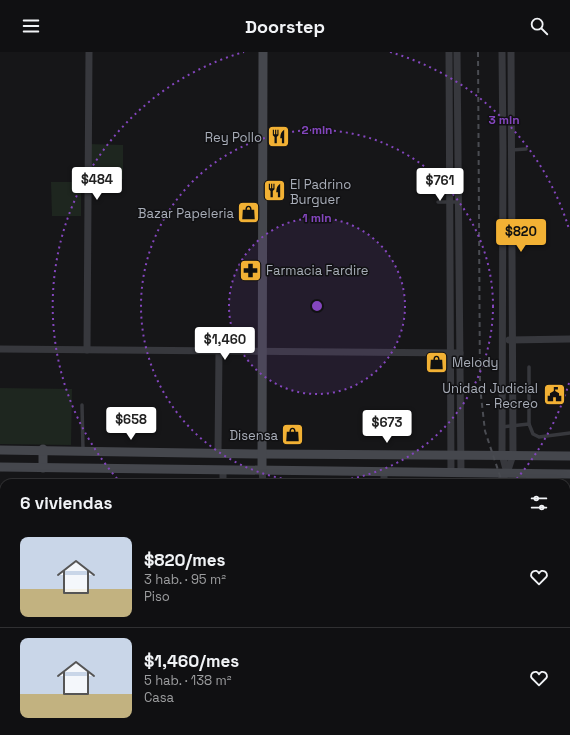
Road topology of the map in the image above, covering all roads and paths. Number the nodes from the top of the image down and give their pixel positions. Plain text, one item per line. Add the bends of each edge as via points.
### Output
1 (89, 52) edge
2 (263, 52) edge
3 (449, 52) edge
4 (457, 52) edge
5 (502, 52) edge
6 (511, 52) edge
7 (526, 149) dead end
8 (503, 150) junction
9 (512, 150) junction
10 (438, 202) dead end
11 (450, 202) junction
12 (459, 202) junction
13 (503, 242) junction
14 (512, 242) junction
15 (570, 339) edge
16 (502, 340) junction
17 (512, 340) junction
18 (0, 349) edge
19 (87, 350) junction
20 (219, 351) junction
21 (262, 352) junction
22 (450, 353) junction
23 (460, 353) junction
24 (529, 368) dead end
25 (82, 405) dead end
26 (529, 424) junction
27 (502, 426) junction
28 (512, 426) junction
29 (570, 433) edge
30 (0, 450) edge
31 (43, 450) junction
32 (83, 450) junction
33 (218, 453) junction
34 (262, 454) junction
35 (451, 454) junction
36 (502, 454) junction
37 (460, 455) junction
38 (513, 455) junction
39 (570, 456) edge
40 (0, 468) edge
41 (43, 468) junction
42 (223, 470) junction
43 (262, 470) junction
44 (384, 473) junction
45 (451, 473) junction
46 (461, 473) junction
47 (507, 473) junction
48 (570, 474) edge
49 (223, 479) edge
50 (263, 479) edge
51 (384, 479) edge
52 (502, 479) edge

1 - 19 street
2 - 21 street
3 - 11 street
4 - 12 street
5 - 8 street
6 - 9 street
7 - 9 lane
8 - 9 lane
8 - 13 street
9 - 14 street
10 - 11 lane
11 - 12 lane
11 - 22 street
12 - 23 street
13 - 14 street
13 - 16 street
14 - 17 street
15 - 17 street
16 - 17 street
16 - 27 street
17 - 28 street
18 - 19 street
19 - 20 street
20 - 21 street
20 - 33 street
21 - 22 street
21 - 34 street
22 - 23 street
22 - 35 street
23 - 37 street
24 - 26 lane
25 - 32 lane
26 - 28 lane
26 - 29 lane via 533,434 539,437
27 - 28 lane
27 - 36 street
28 - 38 street
30 - 31 street
31 - 32 street
31 - 41 street
32 - 33 street
33 - 34 street
34 - 35 street
34 - 43 street
35 - 37 street
35 - 45 street
36 - 37 street
36 - 38 street
36 - 47 street
37 - 46 street
38 - 39 street
38 - 47 street
40 - 41 street
41 - 42 street
42 - 43 street
42 - 49 street
43 - 44 street
43 - 50 street
44 - 45 street
44 - 51 street
45 - 46 street
46 - 47 street
47 - 48 street
47 - 52 street

